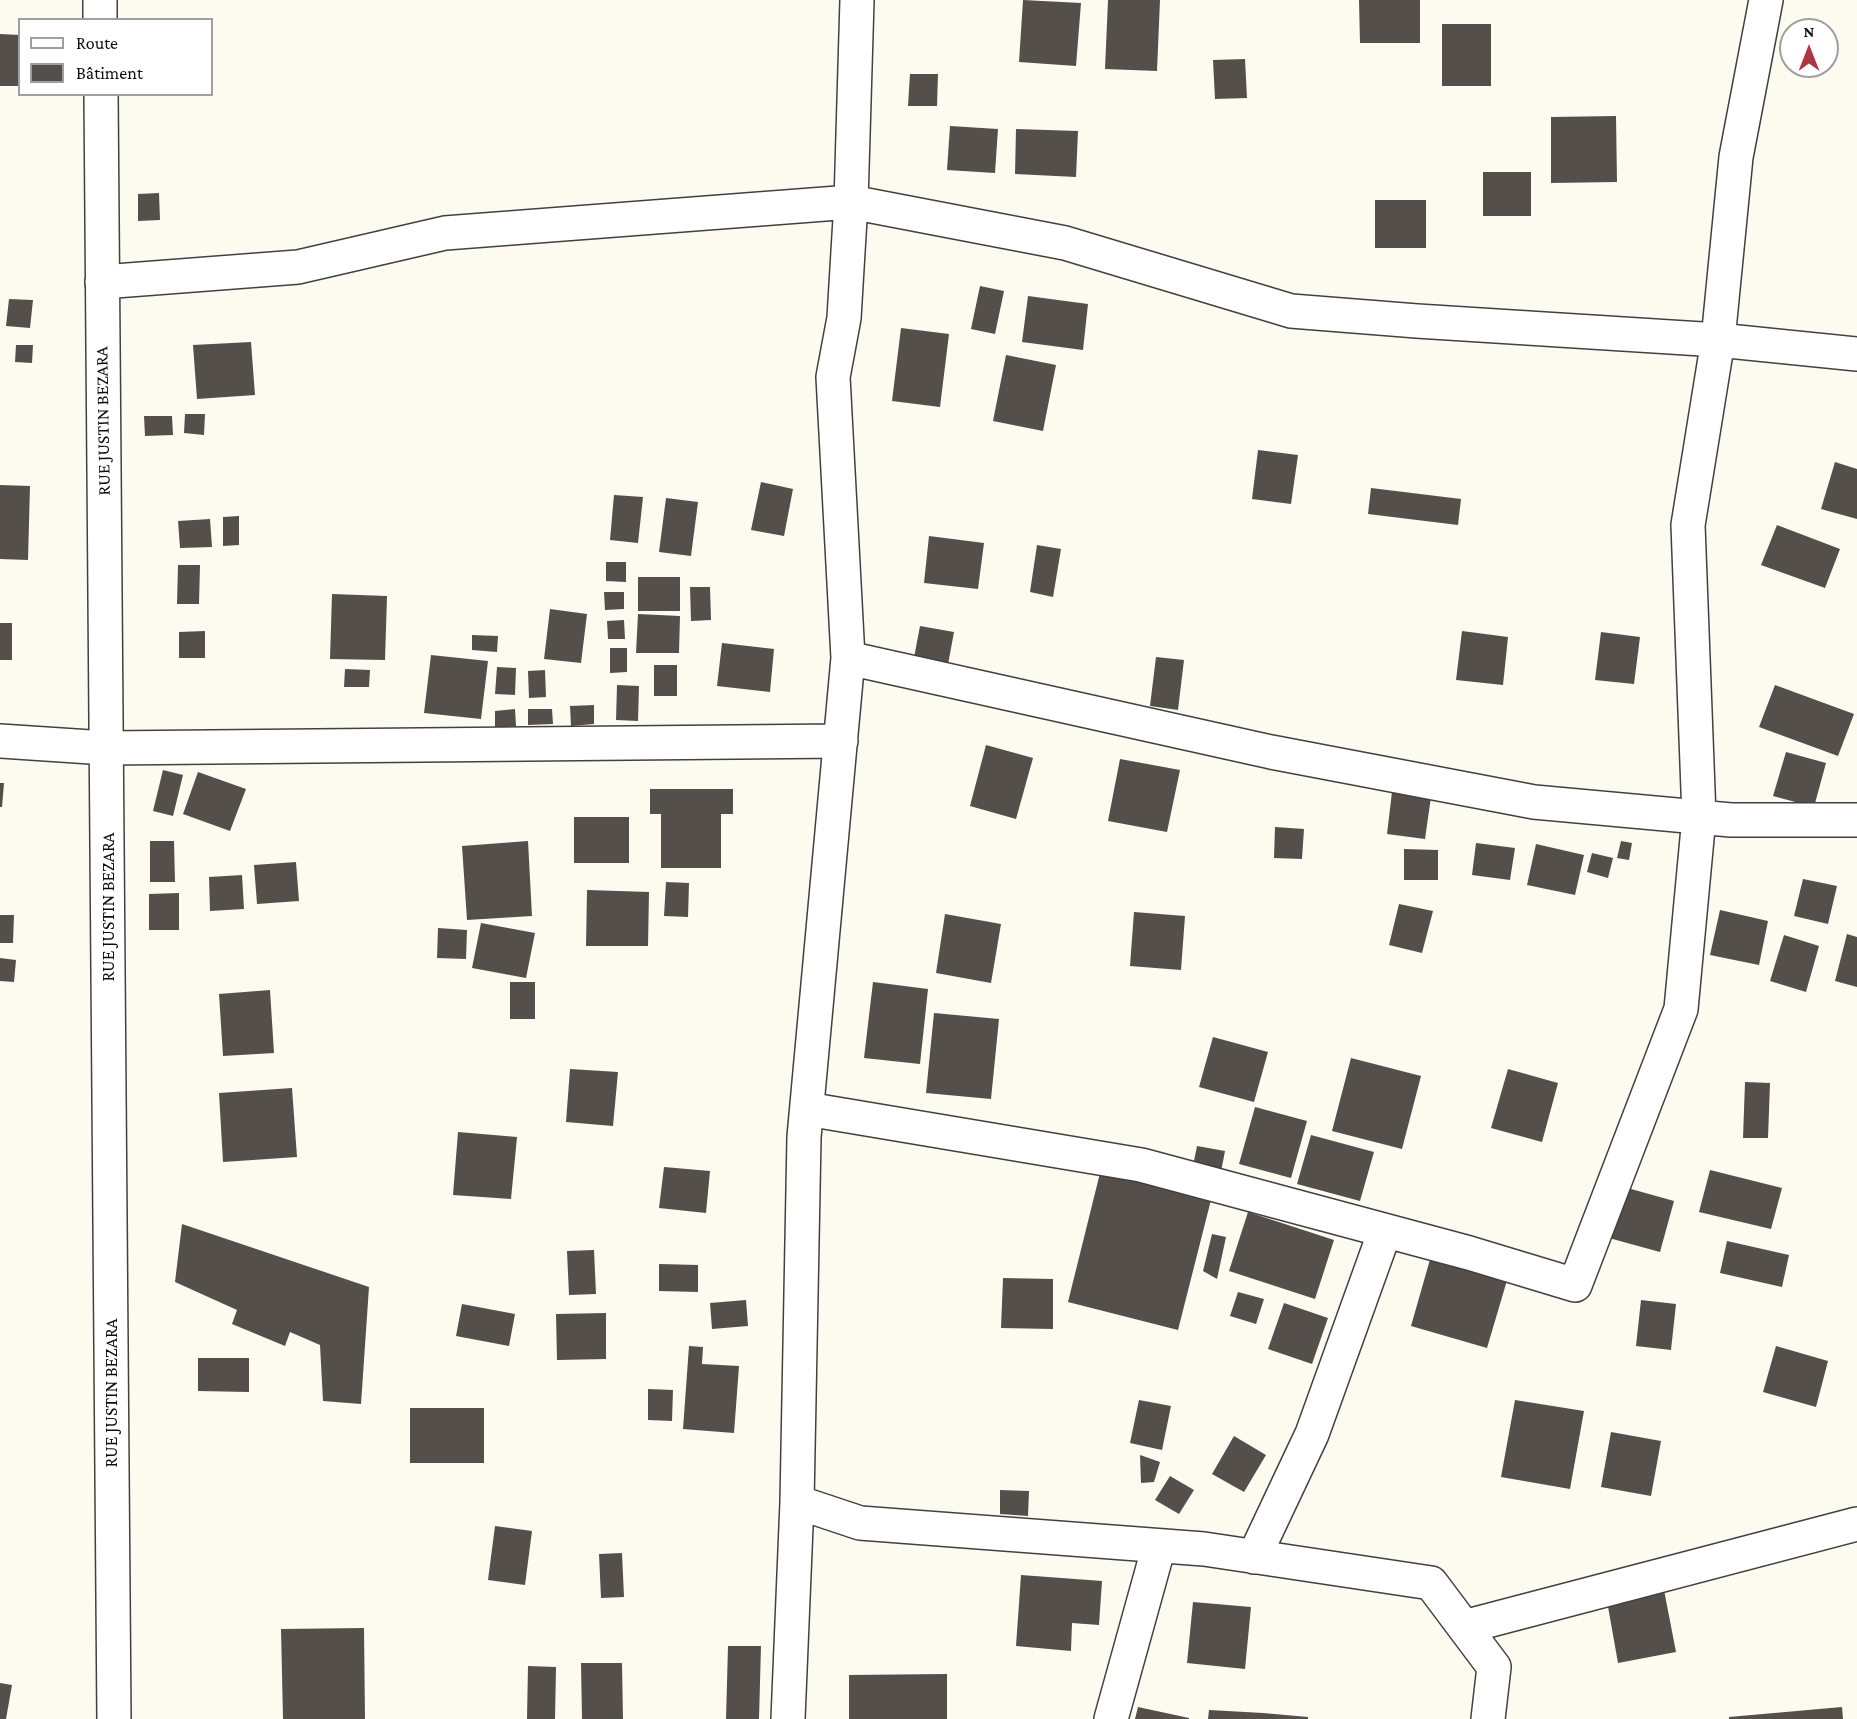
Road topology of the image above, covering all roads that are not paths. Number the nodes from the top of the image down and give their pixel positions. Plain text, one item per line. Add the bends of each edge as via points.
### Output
1 (100, 0) edge
2 (857, 0) edge
3 (1766, 0) edge
4 (100, 18) edge
5 (100, 96) edge
6 (851, 202) junction
7 (102, 282) junction
8 (1718, 340) junction
9 (1857, 354) edge
10 (848, 657) junction
11 (0, 741) edge
12 (841, 741) junction
13 (106, 748) junction
14 (1699, 817) junction
15 (1857, 820) edge
16 (807, 1109) junction
17 (1386, 1231) junction
18 (797, 1502) junction
19 (1857, 1524) edge
20 (1159, 1546) junction
21 (1254, 1557) junction
22 (1464, 1627) junction
23 (114, 1719) edge
24 (788, 1719) edge
25 (1111, 1719) edge
26 (1488, 1719) edge

1 - 4 street
2 - 6 street
3 - 8 street via 1736,158
5 - 7 street, RUE JUSTIN BEZARA
6 - 7 street via 445,233 298,267
6 - 8 street via 1065,243 1291,311
6 - 10 street via 844,318 833,377
7 - 13 street, RUE JUSTIN BEZARA
8 - 9 street
8 - 14 street via 1688,525
10 - 12 street
10 - 14 street via 1271,752 1477,791 1534,801
11 - 13 street
12 - 13 street
12 - 16 street
13 - 23 street, RUE JUSTIN BEZARA
14 - 15 street
14 - 17 street via 1681,1009 1575,1285
16 - 17 street via 1141,1165
16 - 18 street
17 - 21 street via 1312,1434
18 - 20 street via 860,1523
18 - 24 street
19 - 22 street
20 - 21 street
20 - 25 street
21 - 22 street via 1431,1582
22 - 26 street via 1494,1667

